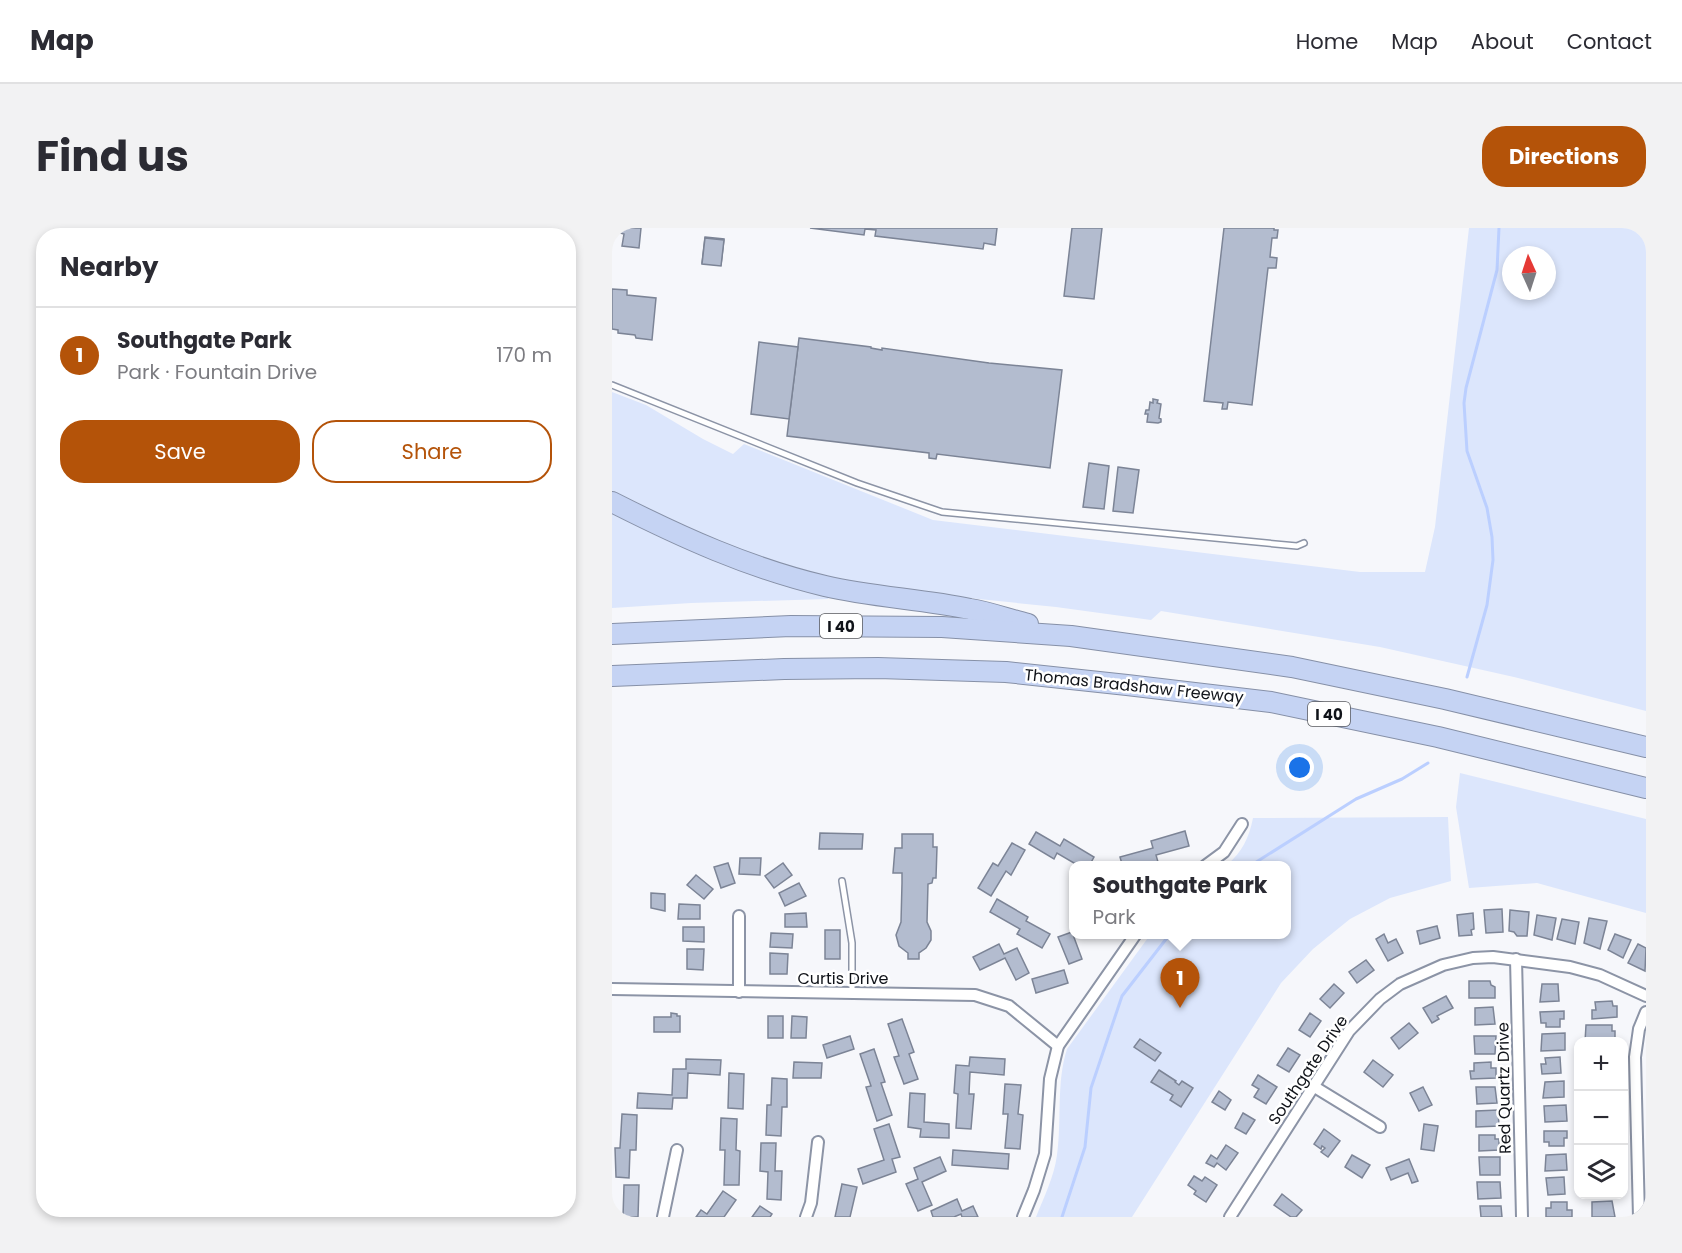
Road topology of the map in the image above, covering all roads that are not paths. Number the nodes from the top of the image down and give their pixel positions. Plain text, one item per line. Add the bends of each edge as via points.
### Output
1 (612, 386) edge
2 (612, 502) edge
3 (1304, 543) dead end
4 (612, 634) edge
5 (1071, 636) junction
6 (612, 676) edge
7 (1646, 747) edge
8 (1646, 788) edge
9 (1242, 824) dead end
10 (1212, 861) edge
11 (842, 881) dead end
12 (739, 916) dead end
13 (1133, 939) edge
14 (1516, 959) junction
15 (612, 989) edge
16 (740, 992) junction
17 (852, 993) junction
18 (1646, 996) edge
19 (1646, 1012) edge
20 (1058, 1046) junction
21 (1313, 1086) junction
22 (1380, 1127) dead end
23 (1641, 1133) edge
24 (818, 1142) dead end
25 (676, 1150) dead end
26 (663, 1217) edge
27 (806, 1217) edge
28 (1023, 1217) edge
29 (1230, 1217) edge
30 (1522, 1217) edge
31 (1639, 1217) edge

1 - 3 lane via 857,483 942,512 1298,546
2 - 5 highway via 673,533 781,575 828,587 971,609
4 - 5 highway, I 40 via 791,626 942,627
5 - 7 highway, I 40 via 1292,667
6 - 8 highway, Thomas Bradshaw Freeway / I 40 via 878,668 1006,672 1105,682 1271,702 1438,737
9 - 10 street via 1224,852
11 - 17 lane via 852,943
12 - 16 street
13 - 20 street
14 - 18 street, Southgate Drive via 1600,975
14 - 21 street, Southgate Drive via 1458,961 1400,984 1349,1031
14 - 30 street, Red Quartz Drive
15 - 16 street, Curtis Drive
16 - 17 street, Curtis Drive
17 - 20 street, Curtis Drive via 975,995 1009,1006
19 - 23 street via 1636,1043
20 - 28 street via 1050,1079 1045,1154
21 - 22 street
21 - 29 street, Southgate Drive
23 - 31 street
24 - 27 street
25 - 26 street

